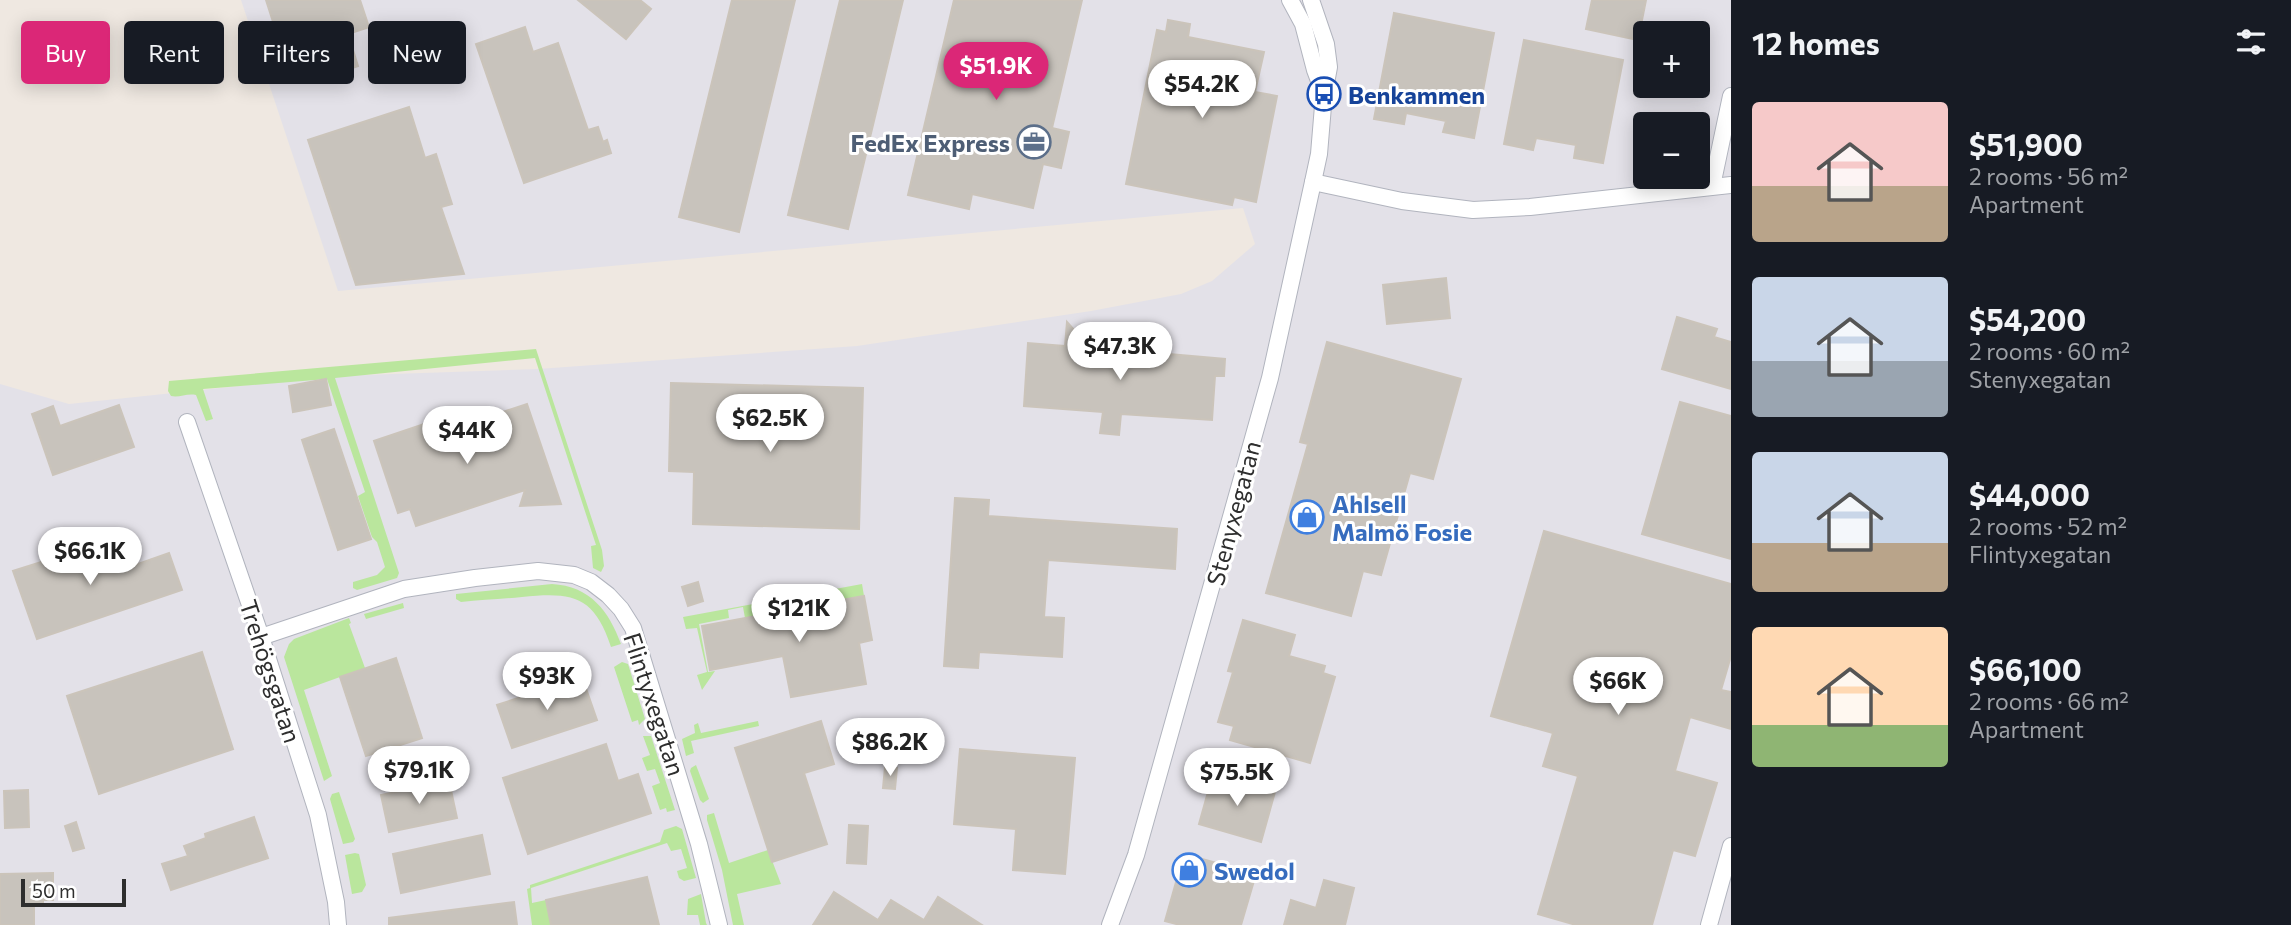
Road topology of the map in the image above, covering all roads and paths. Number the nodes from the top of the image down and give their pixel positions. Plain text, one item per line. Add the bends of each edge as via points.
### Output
1 (1290, 0) edge
2 (1311, 0) edge
3 (1324, 94) junction
4 (1731, 96) edge
5 (1313, 182) junction
6 (1731, 185) edge
7 (1712, 186) junction
8 (187, 422) dead end
9 (261, 637) junction
10 (1731, 846) edge
11 (338, 925) edge
12 (719, 925) edge
13 (1110, 925) edge
14 (1709, 925) edge

1 - 3 street, Stenyxegatan via 1303,24
2 - 3 street, Stenyxegatan via 1328,55
3 - 5 street, Stenyxegatan
4 - 7 street
5 - 7 street via 1472,210
5 - 13 street, Stenyxegatan via 1270,378 1136,855
6 - 7 street
8 - 9 street, Trehögsgatan
9 - 11 street, Trehögsgatan via 318,815
9 - 12 street, Flintyxegatan via 404,589 538,571 592,582 633,628
10 - 14 street

